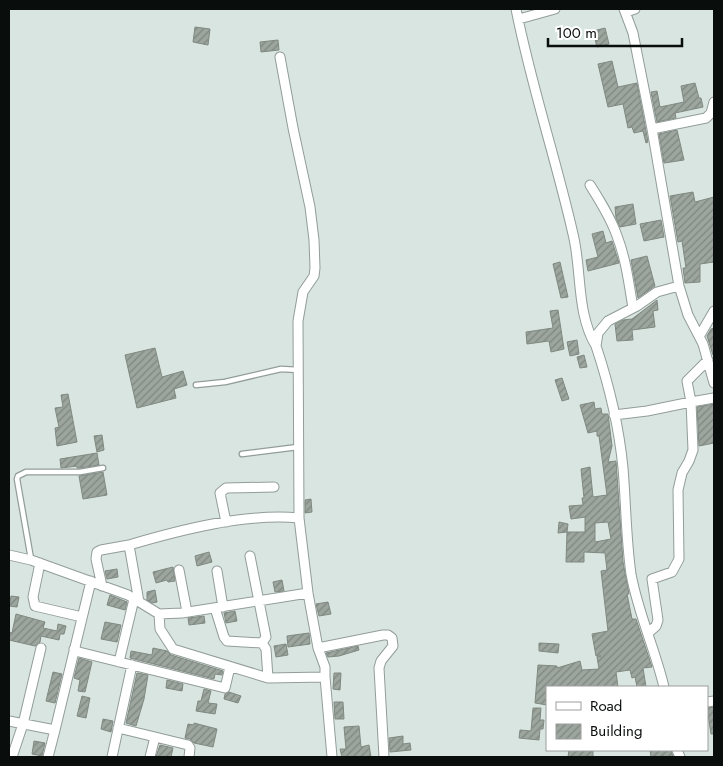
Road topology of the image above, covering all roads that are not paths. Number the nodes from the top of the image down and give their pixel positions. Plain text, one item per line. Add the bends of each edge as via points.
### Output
1 (516, 9) edge
2 (555, 9) edge
3 (635, 9) edge
4 (624, 10) edge
5 (518, 20) junction
6 (280, 57) dead end
7 (714, 102) edge
8 (652, 129) junction
9 (590, 185) dead end
10 (679, 286) junction
11 (633, 308) junction
12 (714, 311) edge
13 (700, 335) junction
14 (596, 346) junction
15 (708, 360) junction
16 (299, 370) junction
17 (714, 384) edge
18 (196, 385) dead end
19 (714, 398) edge
20 (691, 402) junction
21 (614, 415) junction
22 (298, 447) junction
23 (242, 454) dead end
24 (103, 468) dead end
25 (274, 488) dead end
26 (299, 518) junction
27 (226, 522) junction
28 (128, 545) junction
29 (9, 555) edge
30 (250, 556) dead end
31 (35, 561) junction
32 (179, 570) dead end
33 (217, 571) dead end
34 (91, 581) junction
35 (102, 586) junction
36 (308, 593) junction
37 (137, 601) junction
38 (258, 601) junction
39 (219, 608) junction
40 (187, 612) junction
41 (159, 614) junction
42 (82, 617) junction
43 (648, 632) junction
44 (262, 643) junction
45 (41, 648) dead end
46 (318, 648) junction
47 (74, 649) junction
48 (119, 662) junction
49 (132, 665) junction
50 (230, 666) junction
51 (325, 677) junction
52 (268, 678) junction
53 (664, 686) edge
54 (9, 721) edge
55 (23, 724) junction
56 (118, 728) junction
57 (55, 730) junction
58 (155, 737) junction
59 (12, 751) edge
60 (48, 757) edge
61 (112, 757) edge
62 (150, 757) edge
63 (189, 757) edge
64 (332, 757) edge
65 (384, 757) edge

1 - 5 street
2 - 5 street
3 - 4 street
4 - 8 street via 633,33
5 - 14 street via 574,236 587,327
6 - 16 street via 314,240 314,276 303,292 298,321
7 - 8 street via 706,118
8 - 10 street
9 - 11 street via 617,236
10 - 11 street via 657,292
10 - 13 street via 688,315
11 - 14 street via 601,328
12 - 13 street
13 - 15 street
14 - 21 street
15 - 17 street
15 - 20 street via 687,381
16 - 18 lane via 281,370
16 - 22 street
19 - 20 street
20 - 21 street
20 - 43 street via 693,450 678,490 679,559 672,572 652,579 658,620
21 - 43 street via 623,466 631,573
22 - 23 lane
22 - 26 street
24 - 31 lane via 80,472 26,472 18,476
25 - 27 street via 222,490
26 - 27 street via 285,516
26 - 36 street
27 - 28 street
28 - 35 street via 97,552
28 - 37 street
29 - 31 street
30 - 38 street
31 - 34 street
31 - 42 street via 35,606
32 - 40 street
33 - 39 street
34 - 35 street
34 - 42 street
35 - 37 street
36 - 38 street
36 - 46 street
37 - 41 street
37 - 48 street
38 - 39 street
38 - 44 street via 266,637
39 - 40 street
39 - 44 street via 227,641
40 - 41 street
41 - 50 street via 160,628 173,649
42 - 47 street
43 - 53 street
44 - 52 street via 266,649
45 - 55 street
46 - 51 street via 326,667
46 - 65 street via 383,634 392,638 393,646 379,668
47 - 48 street
47 - 57 street
48 - 49 street
49 - 50 street via 225,688
49 - 56 street
50 - 52 street
51 - 52 street
51 - 64 street
54 - 55 street
55 - 57 street
55 - 59 street
56 - 58 street
56 - 61 street
57 - 60 street
58 - 62 street
58 - 63 street via 188,745

